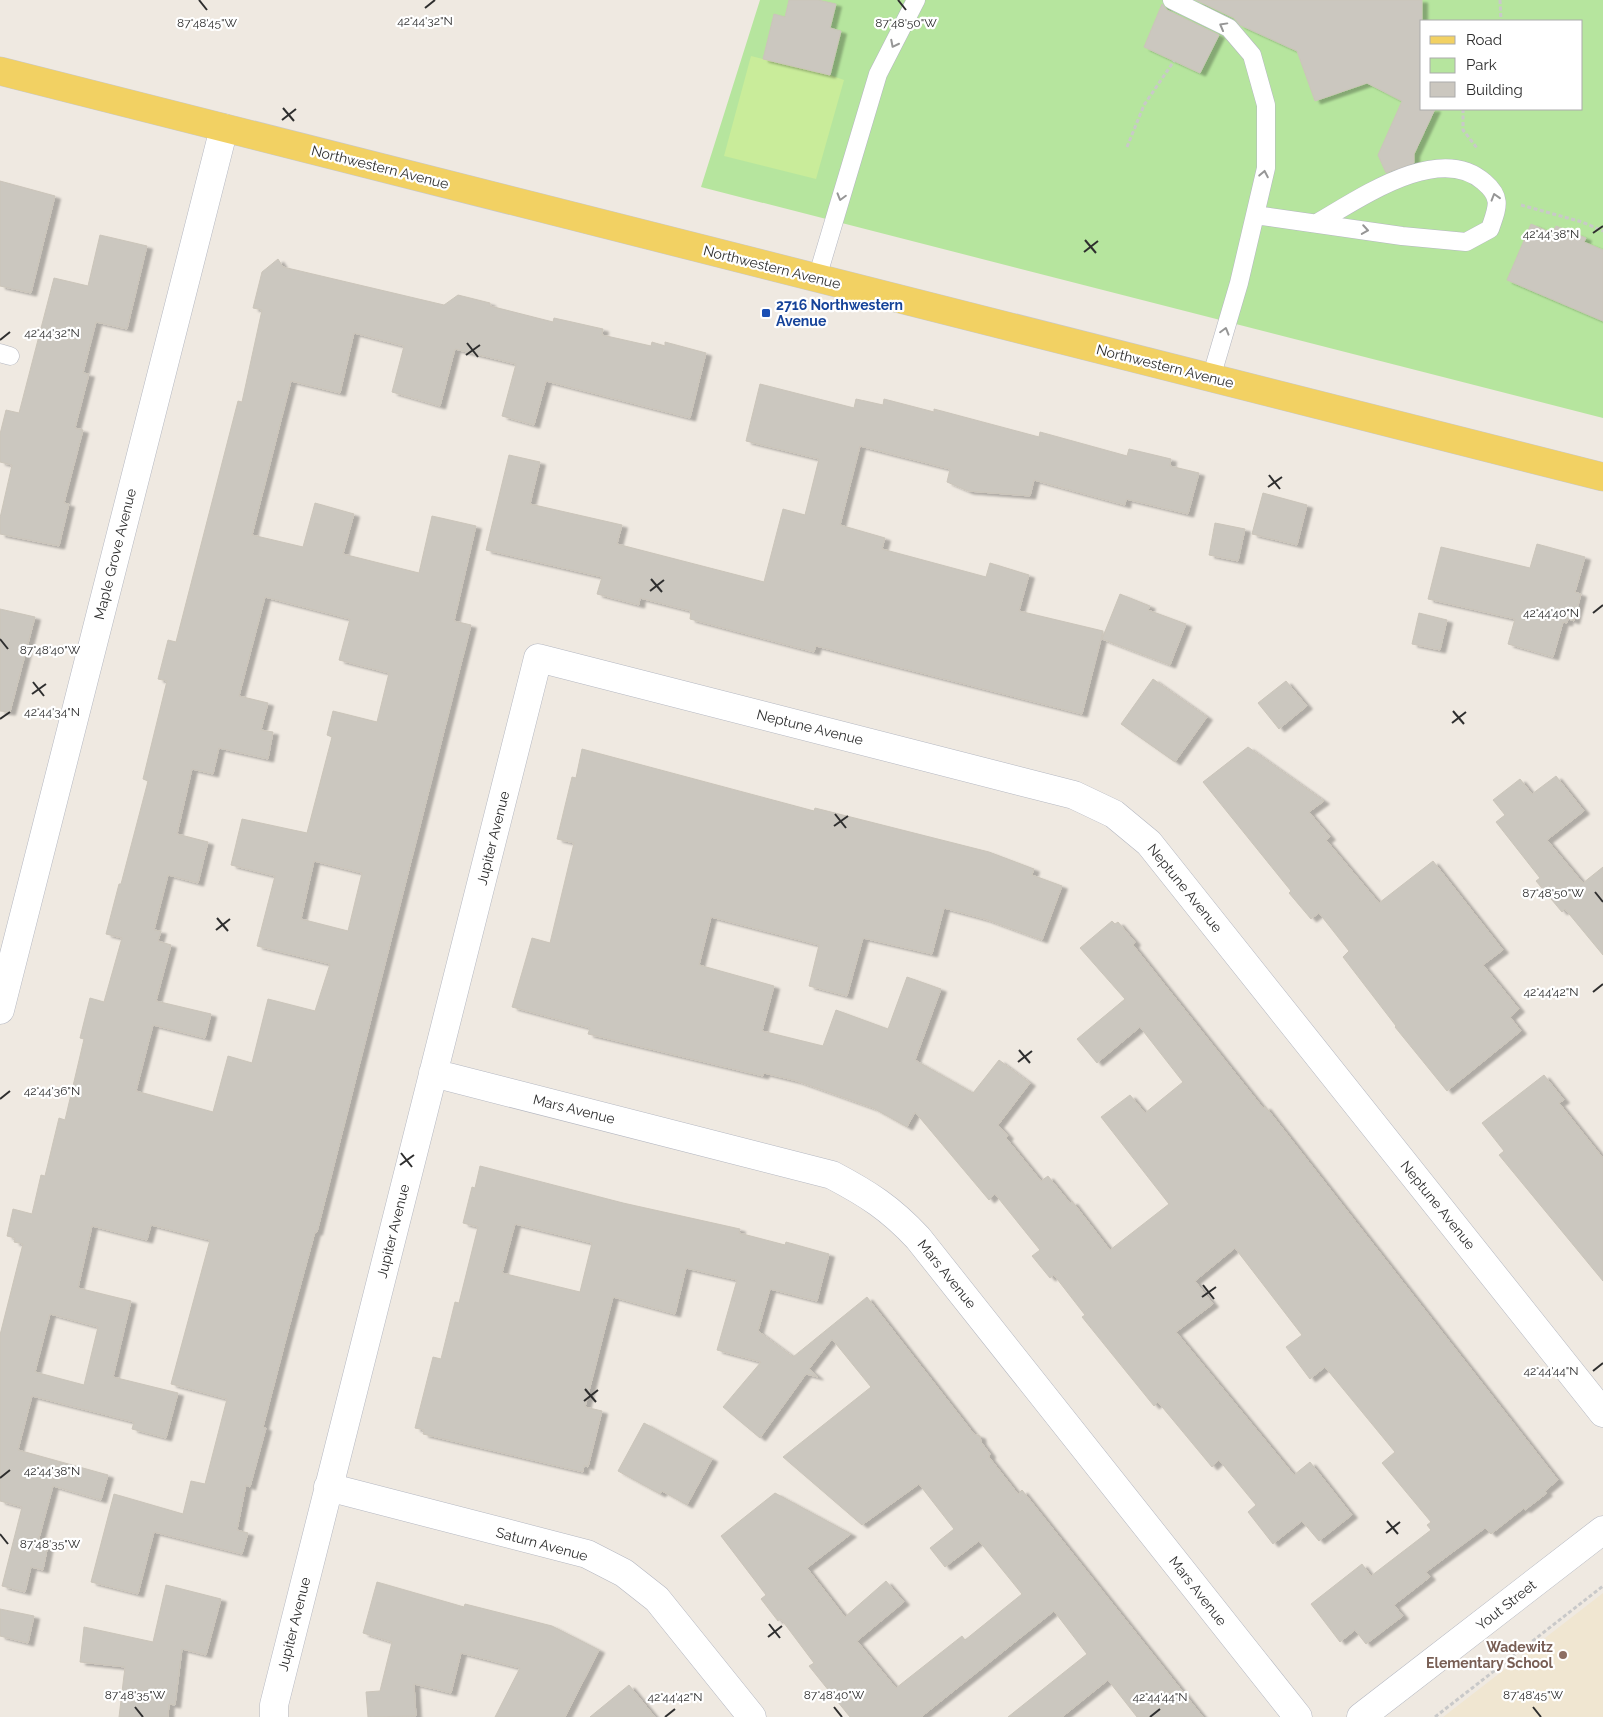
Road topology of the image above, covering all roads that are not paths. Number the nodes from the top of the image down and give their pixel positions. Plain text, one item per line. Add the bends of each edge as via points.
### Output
1 (916, 0) edge
2 (1172, 0) edge
3 (0, 71) edge
4 (224, 128) junction
5 (1255, 215) junction
6 (1317, 222) junction
7 (817, 278) junction
8 (1211, 378) junction
9 (1603, 477) edge
10 (538, 658) joint
11 (0, 1010) edge
12 (433, 1073) junction
13 (1603, 1413) edge
14 (328, 1487) junction
15 (1603, 1530) edge
16 (274, 1717) edge
17 (752, 1717) edge
18 (1298, 1717) edge
19 (1361, 1717) edge

1 -> 7 lane via 878,74
5 -> 2 lane via 1266,168 1266,105 1252,55 1229,28
3 - 4 main road, Northwestern Avenue
4 - 7 main road, Northwestern Avenue
4 - 11 street, Maple Grove Avenue
5 - 6 lane
8 -> 5 lane
6 -> 6 lane via 1402,236 1466,242 1490,229 1498,207 1494,190 1477,176 1446,166 1398,178
7 - 8 main road, Northwestern Avenue
8 - 9 main road, Northwestern Avenue
10 - 12 street, Jupiter Avenue
10 - 13 street, Neptune Avenue via 1074,795 1114,814 1149,843
12 - 14 street, Jupiter Avenue
12 - 18 street, Mars Avenue via 832,1175 869,1194 899,1217 918,1238
14 - 16 street, Jupiter Avenue via 274,1706
14 - 17 street, Saturn Avenue via 587,1554 624,1573 657,1599
15 - 19 street, Yout Street

